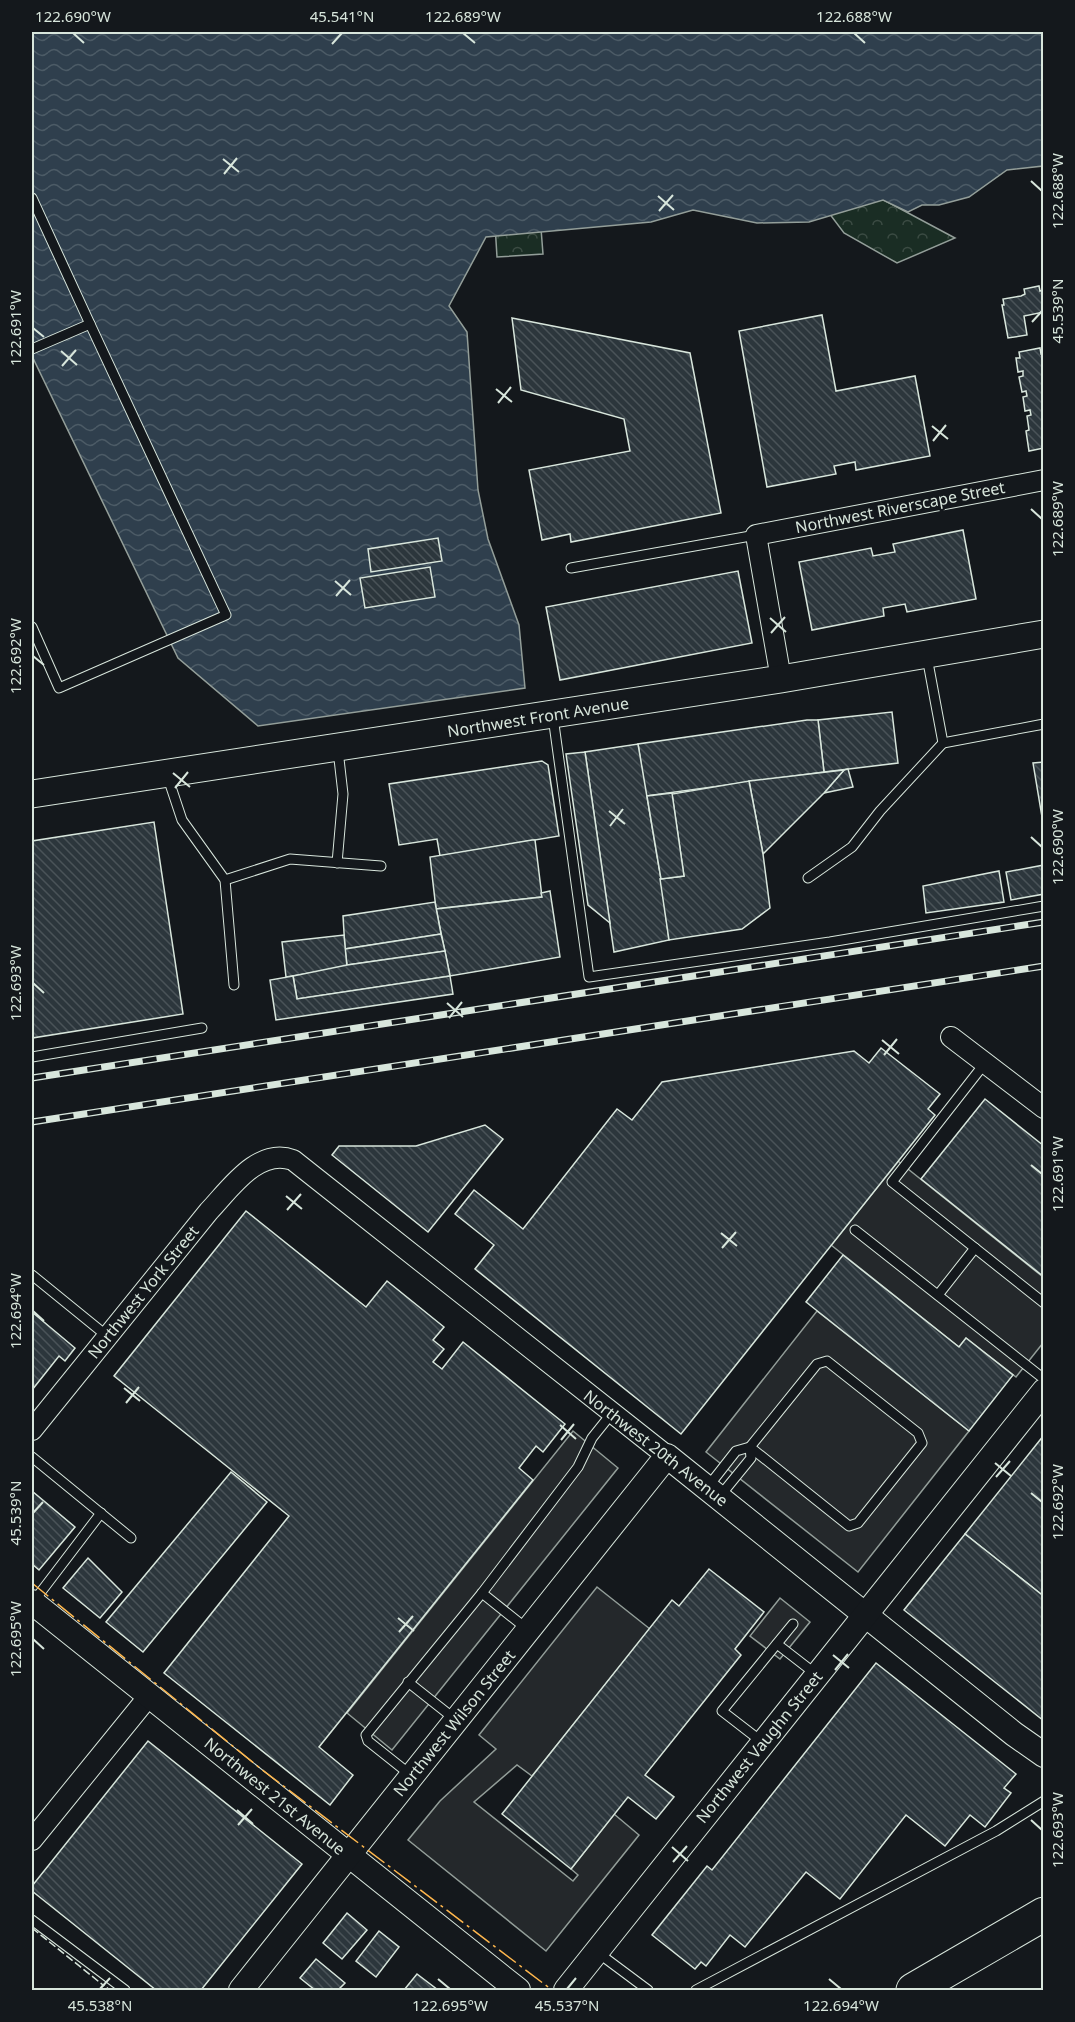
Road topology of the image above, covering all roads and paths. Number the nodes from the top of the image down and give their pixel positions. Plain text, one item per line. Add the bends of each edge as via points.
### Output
1 (32, 198) edge
2 (90, 324) junction
3 (32, 349) edge
4 (1044, 480) edge
5 (756, 535) junction
6 (570, 568) dead end
7 (32, 627) edge
8 (1044, 634) edge
9 (927, 655) junction
10 (781, 679) junction
11 (552, 715) junction
12 (1044, 724) edge
13 (943, 743) junction
14 (337, 748) junction
15 (167, 773) junction
16 (32, 794) edge
17 (337, 863) junction
18 (381, 866) dead end
19 (808, 878) dead end
20 (225, 880) junction
21 (1044, 906) edge
22 (234, 985) dead end
23 (202, 1028) dead end
24 (951, 1036) dead end
25 (32, 1058) edge
26 (984, 1062) junction
27 (1044, 1108) edge
28 (262, 1160) joint
29 (855, 1230) dead end
30 (975, 1248) junction
31 (32, 1275) edge
32 (938, 1295) junction
33 (1044, 1303) edge
34 (107, 1336) junction
35 (1044, 1378) edge
36 (1044, 1391) edge
37 (612, 1413) junction
38 (32, 1430) edge
39 (750, 1447) junction
40 (667, 1456) junction
41 (32, 1457) edge
42 (713, 1493) junction
43 (101, 1513) junction
44 (131, 1538) dead end
45 (482, 1593) junction
46 (32, 1603) edge
47 (865, 1615) junction
48 (793, 1624) dead end
49 (528, 1630) junction
50 (777, 1644) junction
51 (817, 1675) junction
52 (408, 1682) junction
53 (149, 1696) junction
54 (456, 1720) junction
55 (762, 1743) junction
56 (1044, 1755) edge
57 (412, 1776) junction
58 (1044, 1801) edge
59 (32, 1840) edge
60 (348, 1855) junction
61 (1044, 1914) edge
62 (32, 1920) edge
63 (596, 1952) junction
64 (125, 1990) edge
65 (241, 1990) edge
66 (518, 1990) edge
67 (566, 1990) edge
68 (648, 1990) edge
69 (696, 1990) edge
70 (913, 1990) edge

1 - 2 lane
2 - 3 lane
2 - 7 lane via 226,615 59,688
4 - 5 street, Northwest Riverscape Street
5 - 6 lane
5 - 10 street
8 - 9 main road, Northwest Front Avenue
9 - 10 main road, Northwest Front Avenue
9 - 13 lane
10 - 11 main road, Northwest Front Avenue
11 - 14 main road, Northwest Front Avenue
11 - 21 lane via 589,977
12 - 13 lane
13 - 19 lane via 852,847
14 - 15 main road, Northwest Front Avenue
14 - 17 lane via 343,794
15 - 16 main road, Northwest Front Avenue
15 - 20 lane via 182,820
17 - 18 lane
17 - 20 lane via 290,860
20 - 22 lane
23 - 25 lane
24 - 26 street
26 - 27 street
26 - 30 lane via 892,1182
28 - 34 street, Northwest York Street via 209,1211
28 - 37 street, Northwest 20th Avenue via 293,1160
29 - 32 lane
30 - 32 lane
30 - 33 lane
31 - 34 lane
32 - 35 lane
34 - 38 street, Northwest York Street
36 - 47 street, Northwest Vaughn Street
37 - 40 street, Northwest 20th Avenue
37 - 45 lane via 592,1438 578,1467
39 - 39 lane via 849,1526 858,1523 922,1443 918,1433 827,1361 817,1364
39 - 42 lane via 736,1451
39 - 42 lane via 751,1458
40 - 42 street, Northwest 20th Avenue
40 - 49 street, Northwest Wilson Street
41 - 43 lane
42 - 47 street, Northwest 20th Avenue
43 - 44 lane
43 - 46 lane
45 - 49 lane
45 - 52 lane
46 - 53 street, Northwest 21st Avenue
47 - 51 street, Northwest Vaughn Street
47 - 56 street, Northwest 20th Avenue
48 - 50 lane
49 - 54 street, Northwest Wilson Street
50 - 51 lane
50 - 55 lane via 722,1711
51 - 55 street, Northwest Vaughn Street
52 - 54 lane
52 - 57 lane via 366,1735 368,1741
53 - 59 street
53 - 60 street, Northwest 21st Avenue
54 - 57 street, Northwest Wilson Street
55 - 63 street, Northwest Vaughn Street
57 - 60 street, Northwest Wilson Street
58 - 69 lane via 996,1831
60 - 65 street, Northwest Wilson Street
60 - 66 street, Northwest 21st Avenue
61 - 70 highway
62 - 64 lane
63 - 67 street, Northwest Vaughn Street
63 - 68 lane

